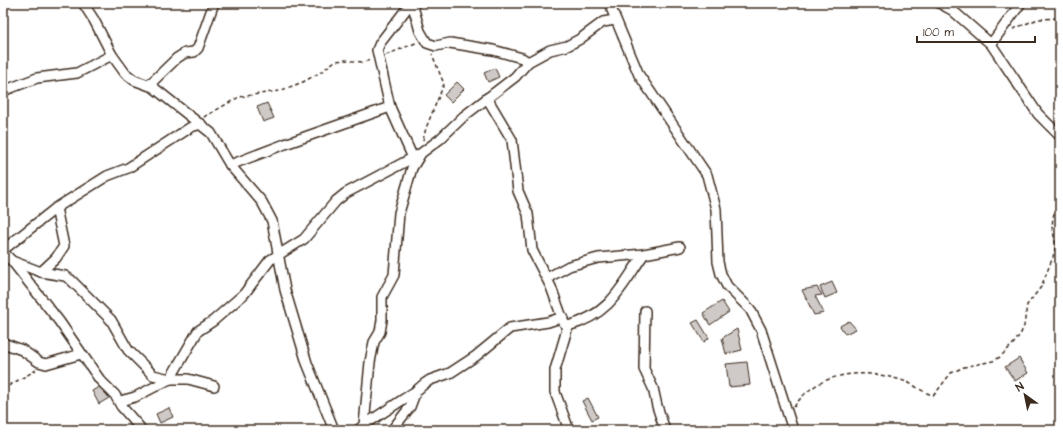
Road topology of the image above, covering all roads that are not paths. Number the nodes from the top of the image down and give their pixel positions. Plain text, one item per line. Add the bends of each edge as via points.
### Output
1 (83, 3) edge
2 (214, 3) edge
3 (411, 3) edge
4 (939, 3) edge
5 (1021, 3) edge
6 (612, 4) edge
7 (615, 20) junction
8 (991, 44) junction
9 (112, 55) junction
10 (528, 62) junction
11 (149, 85) junction
12 (3, 91) edge
13 (487, 98) junction
14 (390, 107) junction
15 (199, 123) junction
16 (1060, 136) edge
17 (417, 156) junction
18 (230, 165) junction
19 (56, 208) junction
20 (680, 247) dead end
21 (3, 251) edge
22 (644, 254) junction
23 (278, 256) junction
24 (12, 261) junction
25 (41, 272) junction
26 (547, 278) junction
27 (645, 311) dead end
28 (563, 317) junction
29 (568, 326) junction
30 (3, 343) edge
31 (81, 354) junction
32 (170, 379) junction
33 (214, 386) dead end
34 (416, 391) junction
35 (120, 401) junction
36 (361, 427) edge
37 (142, 430) edge
38 (334, 430) edge
39 (392, 430) edge
40 (569, 430) edge
41 (666, 430) edge
42 (793, 430) edge

1 - 9 street
2 - 11 street via 198,48 177,58
3 - 10 street via 425,41 436,46 450,43 493,50
3 - 14 street via 377,50
4 - 8 street via 952,10
5 - 8 street
6 - 7 street
7 - 10 street via 603,22 567,46 550,50
7 - 42 street via 639,75 707,175 716,209 718,262 721,274 727,286 750,309 761,330
8 - 16 street via 1038,114
9 - 11 street via 130,77
9 - 12 street via 77,73 37,78
10 - 13 street via 515,77
11 - 15 street
13 - 17 street
13 - 26 street via 512,140 518,191 528,214 532,250
14 - 17 street
14 - 18 street
15 - 18 street via 210,133
15 - 19 street via 128,168 107,176
17 - 23 street via 346,193 304,239
17 - 36 street via 401,204 394,275 382,297 382,320 370,362
18 - 23 street via 262,202 272,221
19 - 21 street
19 - 25 street via 64,246
20 - 22 street
21 - 24 street
22 - 26 street via 598,258 569,266
22 - 29 street via 615,298 593,316
23 - 32 street via 270,260 244,294 198,331
23 - 38 street via 306,363
24 - 25 street
24 - 31 street
25 - 32 street via 65,276 71,280 111,320 128,350 139,362 153,375
26 - 28 street
27 - 41 street via 644,369 653,388
28 - 29 street via 564,323
28 - 34 street via 510,328 476,356 450,373 430,380
29 - 40 street via 555,370 555,392
30 - 31 street via 22,350 38,362 46,364
31 - 35 street
32 - 33 street via 188,378
32 - 35 street via 135,397
34 - 36 street
34 - 39 street via 410,406
35 - 37 street via 121,406

